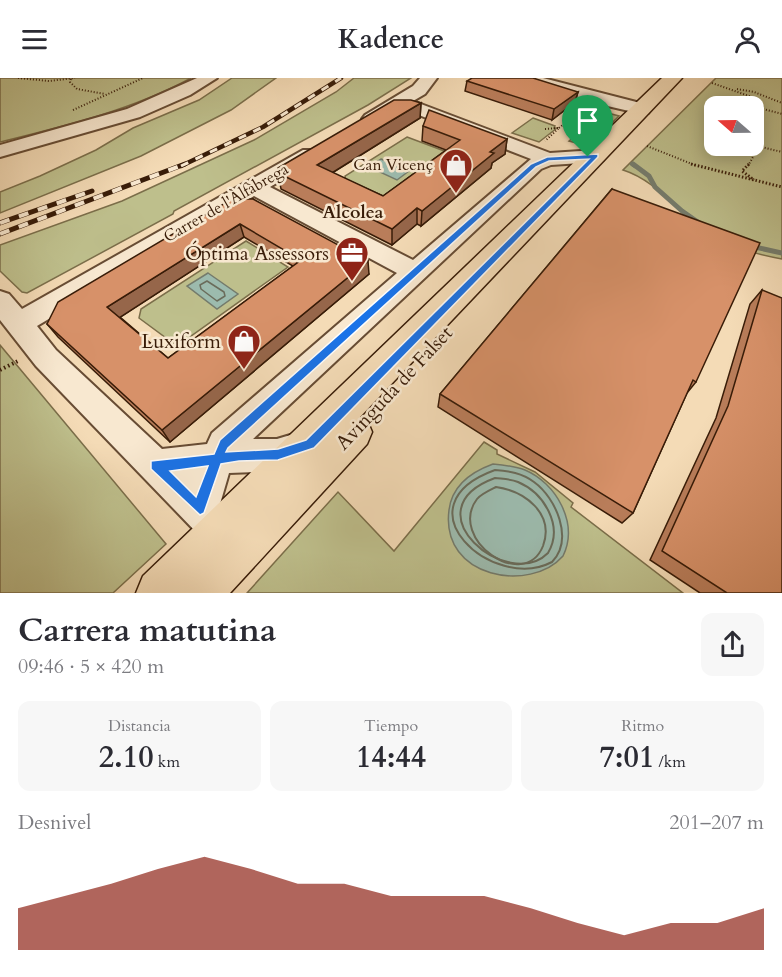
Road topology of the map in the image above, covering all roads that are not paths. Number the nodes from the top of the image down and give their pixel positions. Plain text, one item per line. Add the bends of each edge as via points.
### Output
1 (209, 78) edge
2 (429, 78) edge
3 (526, 78) edge
4 (673, 78) edge
5 (700, 80) edge
6 (400, 102) junction
7 (642, 109) junction
8 (351, 130) edge
9 (322, 147) edge
10 (0, 151) edge
11 (544, 152) junction
12 (596, 156) junction
13 (254, 187) junction
14 (416, 272) junction
15 (9, 313) edge
16 (309, 444) junction
17 (218, 459) junction
18 (156, 465) junction
19 (210, 520) junction
20 (160, 593) edge
21 (198, 593) edge

1 - 10 street via 113,119
2 - 6 street
3 - 7 street
4 - 7 main road, Avinguda de Falset
5 - 21 main road, Avinguda de Falset
6 - 8 street
6 - 11 street
7 - 12 main road, Avinguda de Falset
9 - 13 street, Carrer de l'Àlfàbrega
11 - 12 street
11 - 14 street, Avinguda de Falset
12 - 16 main road, Avinguda de Falset
13 - 14 street
13 - 15 street, Carrer de l'Àlfàbrega
14 - 17 street, Avinguda de Falset via 224,444
15 - 18 street via 46,358
16 - 17 street via 278,455
16 - 19 main road, Avinguda de Falset
17 - 18 street
17 - 19 street, Avinguda de Falset via 207,483
18 - 19 street
19 - 20 main road, Avinguda de Falset

